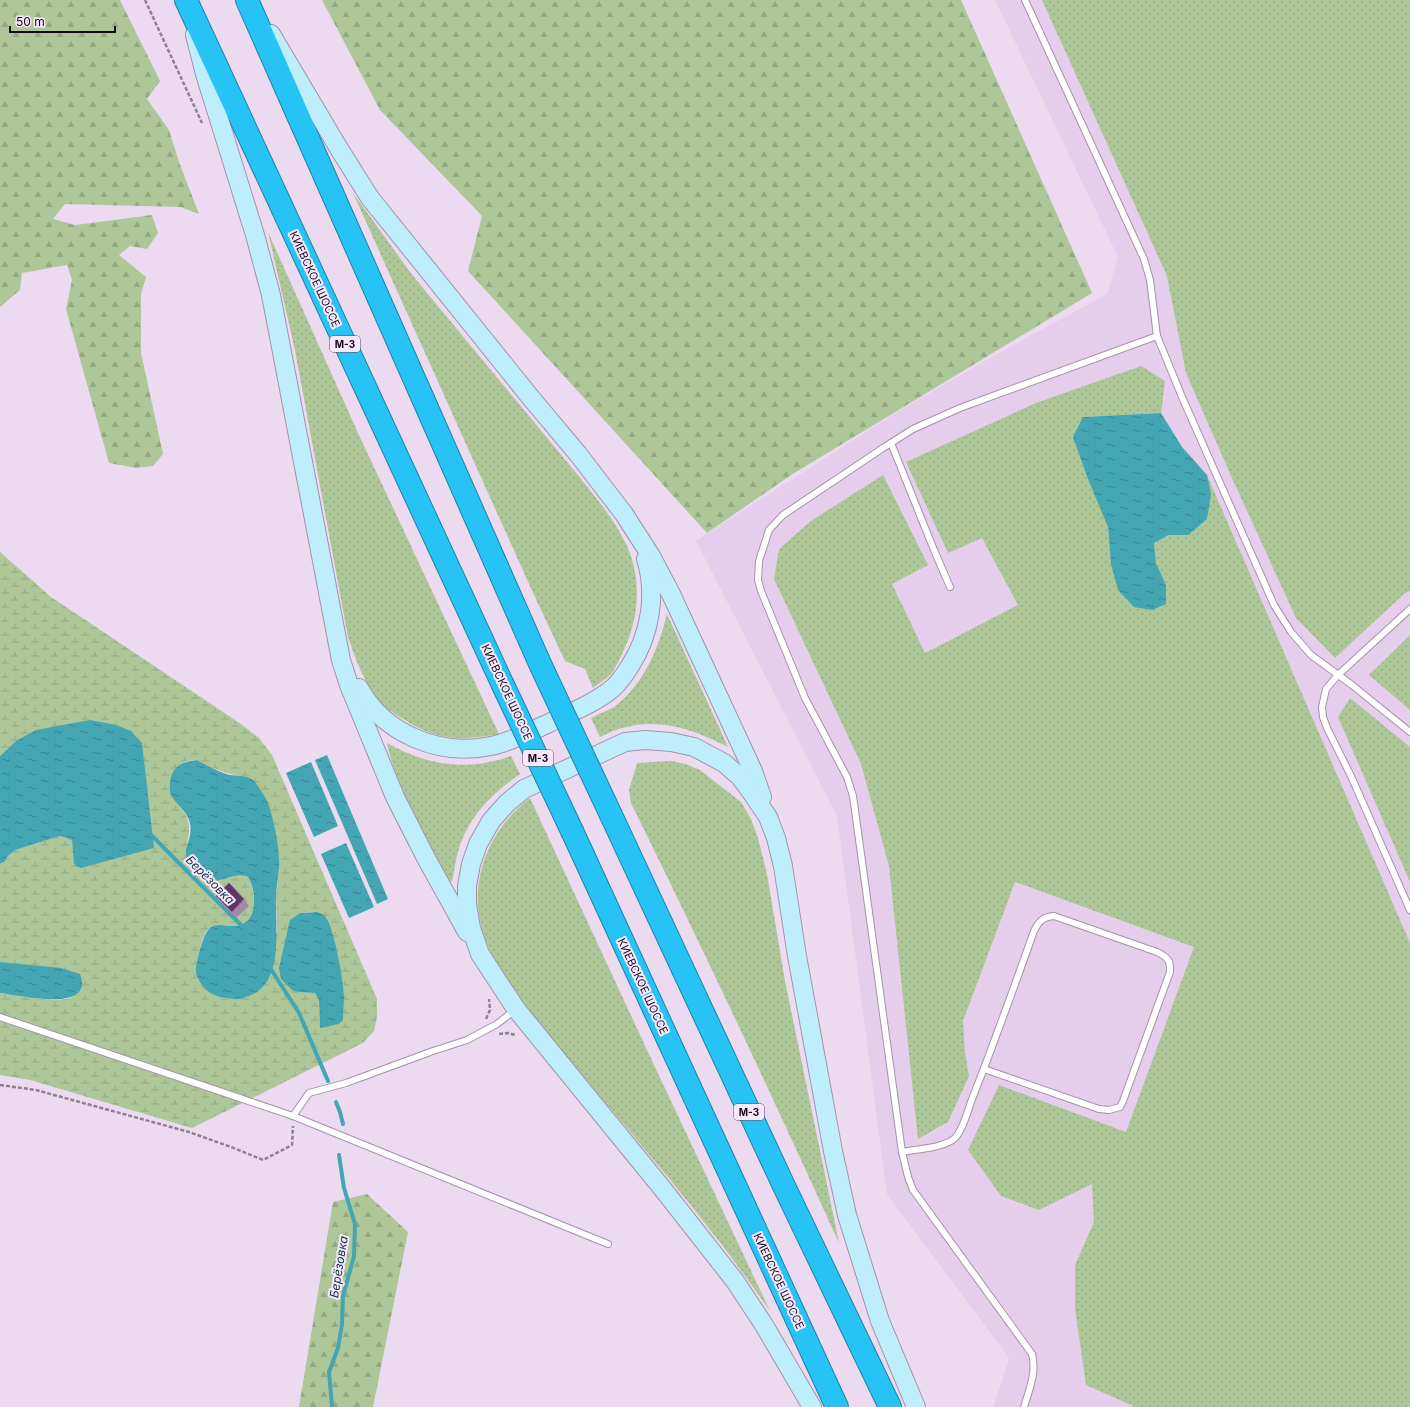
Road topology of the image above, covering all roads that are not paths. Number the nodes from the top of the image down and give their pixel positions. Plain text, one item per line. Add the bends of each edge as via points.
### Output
1 (247, 0) edge
2 (250, 0) edge
3 (1025, 0) edge
4 (187, 3) edge
5 (1157, 336) junction
6 (891, 443) junction
7 (639, 538) junction
8 (950, 587) dead end
9 (1410, 609) edge
10 (334, 628) junction
11 (1338, 675) junction
12 (1410, 732) edge
13 (768, 817) junction
14 (1410, 910) edge
15 (480, 954) junction
16 (516, 1009) junction
17 (0, 1017) edge
18 (984, 1069) junction
19 (293, 1116) junction
20 (902, 1152) junction
21 (608, 1244) dead end
22 (812, 1407) edge
23 (837, 1407) edge
24 (890, 1407) edge
25 (916, 1407) edge
26 (1024, 1407) edge

1 - 24 highway, М-3, bridge via 541,666 786,1192
2 - 7 street via 370,198 605,487
3 - 5 lane via 1144,259 1150,280
4 - 10 street via 205,74 271,295
4 - 23 highway, КИЕВСКОЕ ШОССЕ / М-3, bridge
5 - 6 lane via 960,408 913,429
5 - 11 lane via 1274,605 1291,632 1311,655
6 - 8 lane
6 - 20 lane via 783,515 769,530 760,554 758,574 761,591 806,698 847,777 853,796
7 - 10 street via 650,576 650,612 642,644 625,674 613,688 585,706 507,742 472,749 434,746 399,731 378,714 361,693
7 - 13 street via 671,594 753,771
9 - 11 lane
10 - 15 street via 349,685 396,797 440,884
11 - 12 lane
11 - 14 lane via 1326,689 1322,717
13 - 15 street via 750,788 728,766 694,747 671,742 625,742 524,789 491,821 478,844 471,864 467,904 471,928
13 - 25 street via 783,866 797,956 847,1215 885,1334
15 - 16 street
16 - 19 lane via 497,1024 467,1040 346,1083 309,1093
16 - 22 street via 735,1281
17 - 19 lane
18 - 18 lane via 1040,920 1054,916 1157,952 1170,962 1170,972 1120,1107 1099,1109
18 - 20 lane via 955,1138 938,1145
19 - 21 lane
20 - 26 lane via 913,1190 1032,1354 1034,1367

